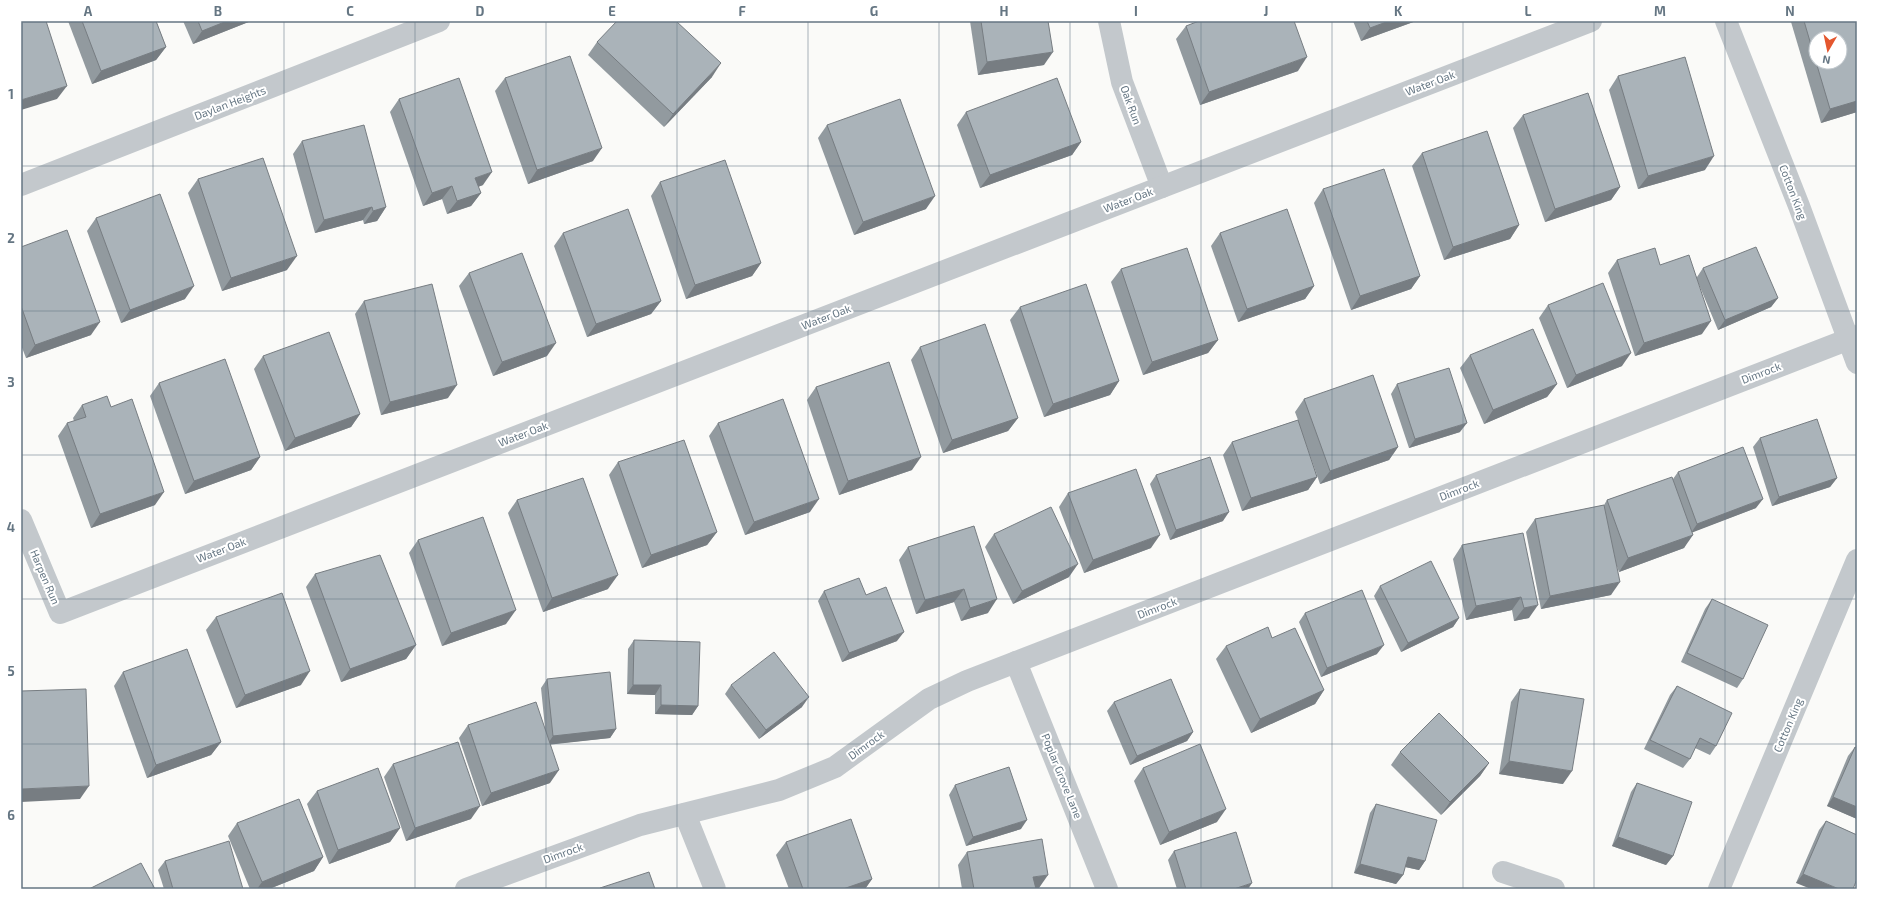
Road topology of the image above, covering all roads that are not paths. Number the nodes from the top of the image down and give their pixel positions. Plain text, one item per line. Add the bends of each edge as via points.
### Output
1 (439, 21) edge
2 (1109, 21) edge
3 (1591, 21) edge
4 (1726, 21) edge
5 (21, 185) edge
6 (1162, 187) junction
7 (1853, 338) edge
8 (1857, 363) edge
9 (21, 520) edge
10 (1857, 560) edge
11 (60, 613) joint
12 (1016, 662) junction
13 (685, 814) junction
14 (1503, 872) dead end
15 (466, 889) edge
16 (715, 889) edge
17 (1107, 889) edge
18 (1554, 889) edge
19 (1719, 889) edge

1 - 5 street, Daylan Heights
2 - 6 street, Oak Run via 1122,82
3 - 6 street, Water Oak
4 - 7 street, Cotton King
6 - 11 street, Water Oak
7 - 8 street, Cotton King
7 - 12 street, Dimrock
9 - 11 street, Harpen Run
10 - 19 street, Cotton King
12 - 13 street, Dimrock via 929,699 835,767 779,790
12 - 17 street, Poplar Grove Lane
13 - 15 street, Dimrock via 640,825
13 - 16 street
14 - 18 street

